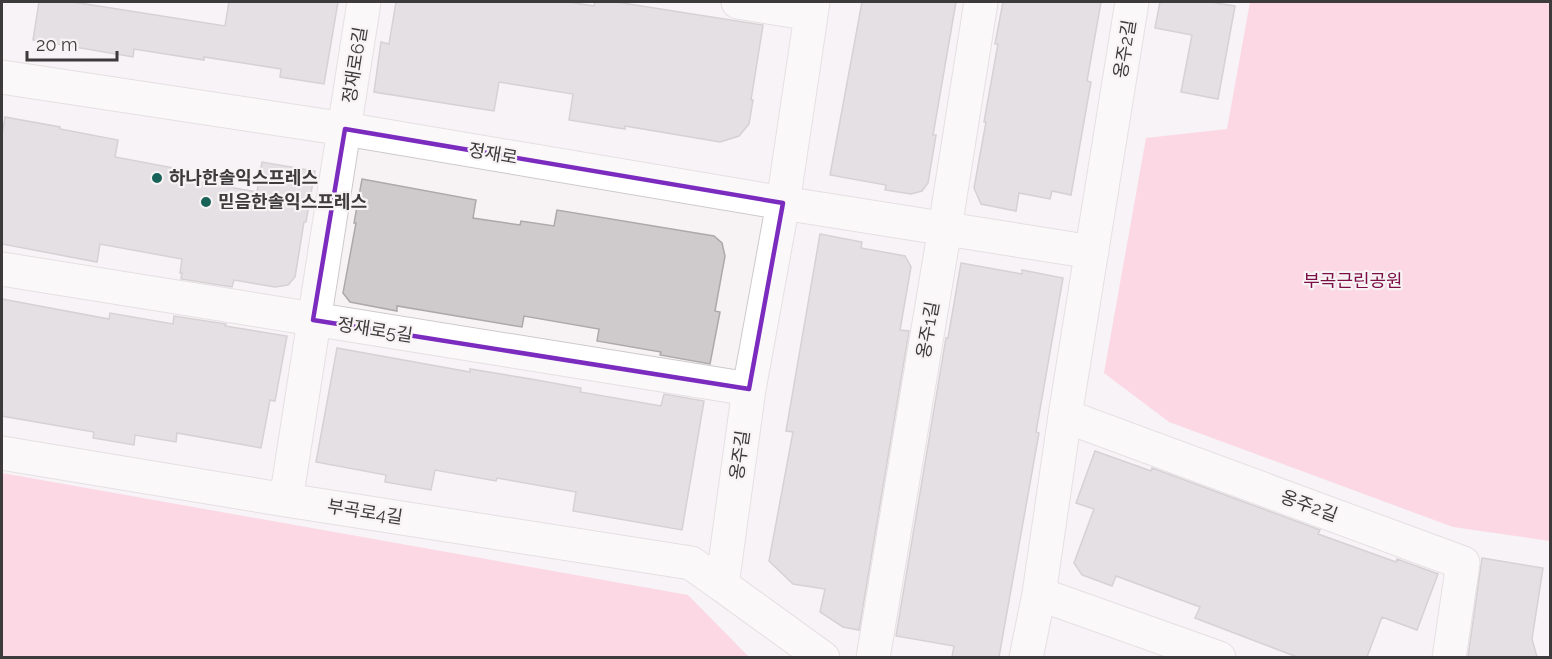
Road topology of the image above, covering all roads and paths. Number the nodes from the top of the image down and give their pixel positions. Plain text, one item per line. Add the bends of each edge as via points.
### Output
1 (364, 2) edge
2 (738, 2) edge
3 (981, 2) edge
4 (1132, 2) edge
5 (812, 8) edge
6 (2, 77) edge
7 (345, 129) junction
8 (783, 203) junction
9 (945, 228) junction
10 (1092, 252) junction
11 (2, 268) edge
12 (314, 320) junction
13 (749, 389) junction
14 (1065, 416) junction
15 (2, 453) edge
16 (286, 500) junction
17 (722, 585) junction
18 (1039, 594) junction
19 (823, 657) edge
20 (873, 657) edge
21 (1026, 657) edge
22 (1219, 657) edge
23 (1449, 657) edge

1 - 7 street, 정재로6길
2 - 5 street
3 - 9 street, 옹주1길
4 - 10 street, 옹주2길
5 - 8 street
6 - 7 street, 정재로
7 - 8 street, 정재로
7 - 12 street, 정재로6길
8 - 9 street, 정재로
8 - 13 street, 옹주길
9 - 10 street, 정재로
9 - 20 street, 옹주1길
10 - 14 street, 옹주2길
11 - 12 street, 정재로5길
12 - 13 street, 정재로5길
12 - 16 street, 정재로6길
13 - 17 street, 옹주길
14 - 18 street, 옹주2길
14 - 23 street, 옹주2길 via 1463,563
15 - 16 street, 부곡로4길
16 - 17 street, 부곡로4길 via 691,562
17 - 19 street
18 - 21 street, 옹주2길
18 - 22 street

